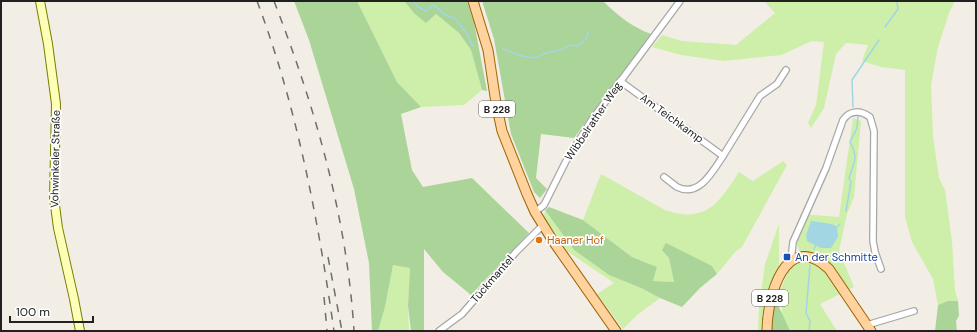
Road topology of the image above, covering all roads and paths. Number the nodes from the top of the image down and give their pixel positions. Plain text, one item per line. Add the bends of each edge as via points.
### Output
1 (40, 1) edge
2 (473, 1) edge
3 (680, 1) edge
4 (786, 70) dead end
5 (620, 81) junction
6 (723, 156) junction
7 (664, 177) dead end
8 (535, 212) junction
9 (543, 225) junction
10 (791, 261) junction
11 (881, 269) dead end
12 (914, 311) dead end
13 (869, 328) edge
14 (80, 331) edge
15 (439, 331) edge
16 (616, 331) edge
17 (767, 331) edge

1 - 14 street, Vohwinkeler Straße via 56,104 55,214
2 - 8 main road, B 228 via 488,50 502,131
3 - 5 street, Wibbelrather Weg
4 - 6 street via 777,84 760,96
5 - 6 street, Am Teichkamp
5 - 8 street, Wibbelrather Weg via 591,120 566,161 544,205
6 - 7 street via 703,183 696,188 679,188
8 - 9 main road, B 228
9 - 15 street, Tückmantel via 462,314
9 - 16 main road, B 228
10 - 11 street via 793,242 826,168 843,120 852,112 859,112 870,117 874,131 873,241
10 - 13 main road via 806,257 822,262
10 - 17 main road, B 228 via 784,268 773,289 768,308
12 - 13 street

